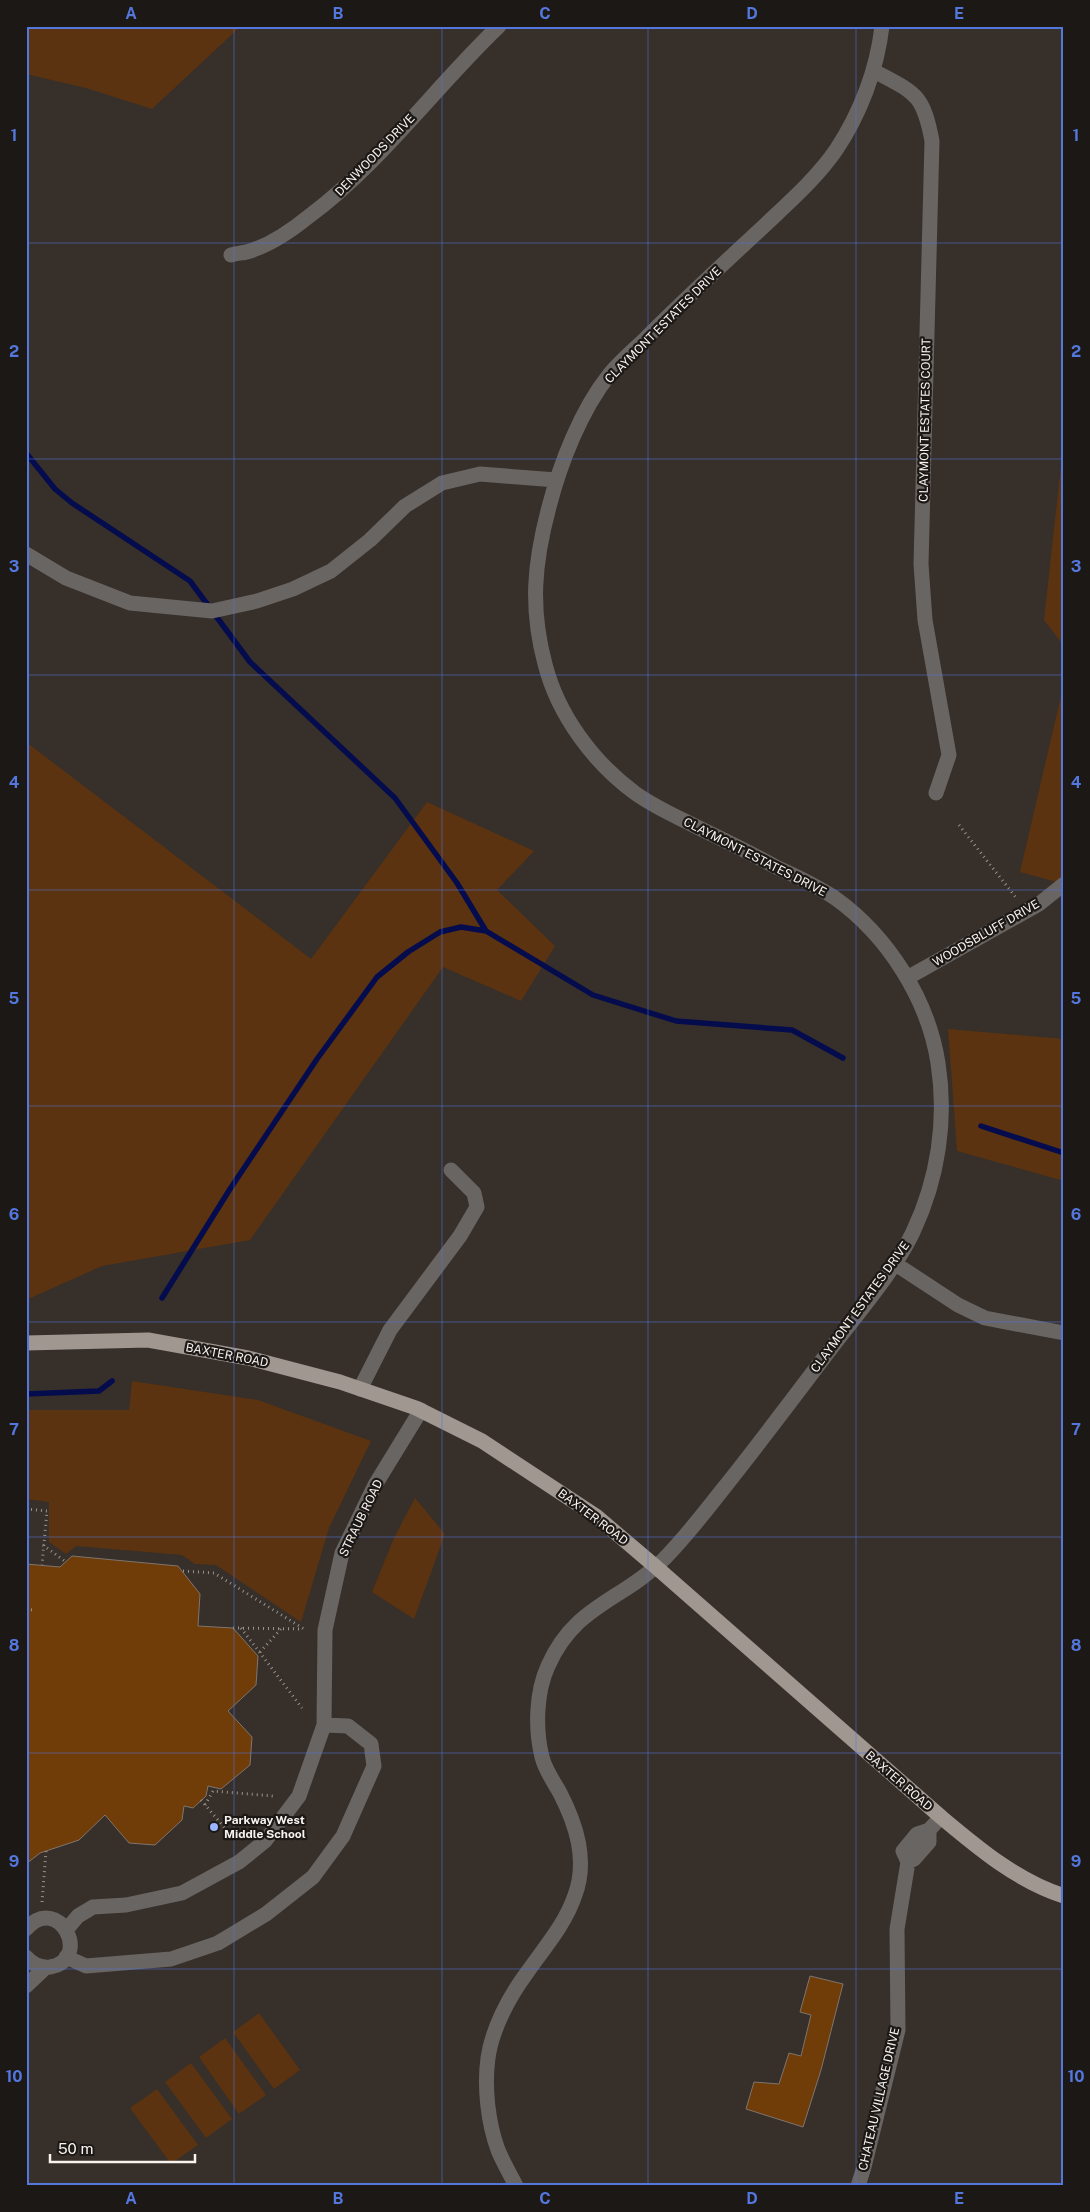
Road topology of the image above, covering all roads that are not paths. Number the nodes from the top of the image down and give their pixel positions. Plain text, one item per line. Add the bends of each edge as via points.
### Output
1 (499, 26) edge
2 (882, 26) edge
3 (874, 71) junction
4 (231, 255) dead end
5 (556, 480) junction
6 (26, 554) edge
7 (936, 792) dead end
8 (1064, 884) edge
9 (907, 978) junction
10 (451, 1170) dead end
11 (894, 1263) junction
12 (1064, 1333) edge
13 (26, 1343) edge
14 (360, 1389) junction
15 (421, 1410) junction
16 (656, 1567) junction
17 (324, 1725) junction
18 (941, 1817) junction
19 (1064, 1896) edge
20 (26, 1929) edge
21 (67, 1929) junction
22 (26, 1957) edge
23 (66, 1957) junction
24 (45, 1968) junction
25 (26, 1986) edge
26 (516, 2186) edge
27 (858, 2186) edge

1 - 4 street, DENWOODS DRIVE via 473,50 379,155 336,196 288,232 253,250
2 - 3 street, CLAYMONT ESTATES DRIVE
3 - 5 street, CLAYMONT ESTATES DRIVE via 834,153 807,185 608,376 586,412
3 - 7 street, CLAYMONT ESTATES COURT via 919,98 927,114 932,141 921,564 925,620 949,755
5 - 6 street via 480,474 442,483 405,506 331,571 293,589 212,611 130,604 66,578
5 - 9 street, CLAYMONT ESTATES DRIVE via 543,528 534,600 547,674 562,711 602,764 632,791 662,810 838,900 881,942
8 - 9 street, WOODSBLUFF DRIVE via 1039,904
9 - 11 street, CLAYMONT ESTATES DRIVE via 923,1011 936,1051 943,1092 942,1132 923,1205 912,1234
10 - 14 street via 474,1193 477,1208 390,1330
11 - 12 street via 958,1305 985,1318
11 - 16 street, CLAYMONT ESTATES DRIVE via 736,1473 690,1531
13 - 14 main road, BAXTER ROAD via 148,1340 248,1358
14 - 15 main road, BAXTER ROAD
15 - 16 main road, BAXTER ROAD via 482,1441 544,1480 596,1516
15 - 17 street, STRAUB ROAD via 375,1485 342,1553 325,1630
16 - 18 main road, BAXTER ROAD
16 - 26 street, CLAYMONT ESTATES DRIVE via 576,1624 559,1644 543,1676 537,1720 543,1762 578,1833 580,1865 576,1893 555,1936 522,1979 500,2019 488,2057 491,2122 498,2150
17 - 21 street, STRAUB ROAD via 299,1796 266,1841 240,1862 182,1893 126,1905 92,1906
17 - 23 street via 348,1726 371,1744 374,1766 343,1836 313,1877 266,1914 218,1943 171,1959 86,1966
18 - 19 main road, BAXTER ROAD via 987,1855 1017,1874
18 - 27 street, CHATEAU VILLAGE DRIVE via 929,1830 929,1842 908,1862 897,1929 898,2030
20 - 21 street via 32,1922 47,1918
21 - 23 street via 71,1943
22 - 24 street
23 - 24 street
24 - 25 street

